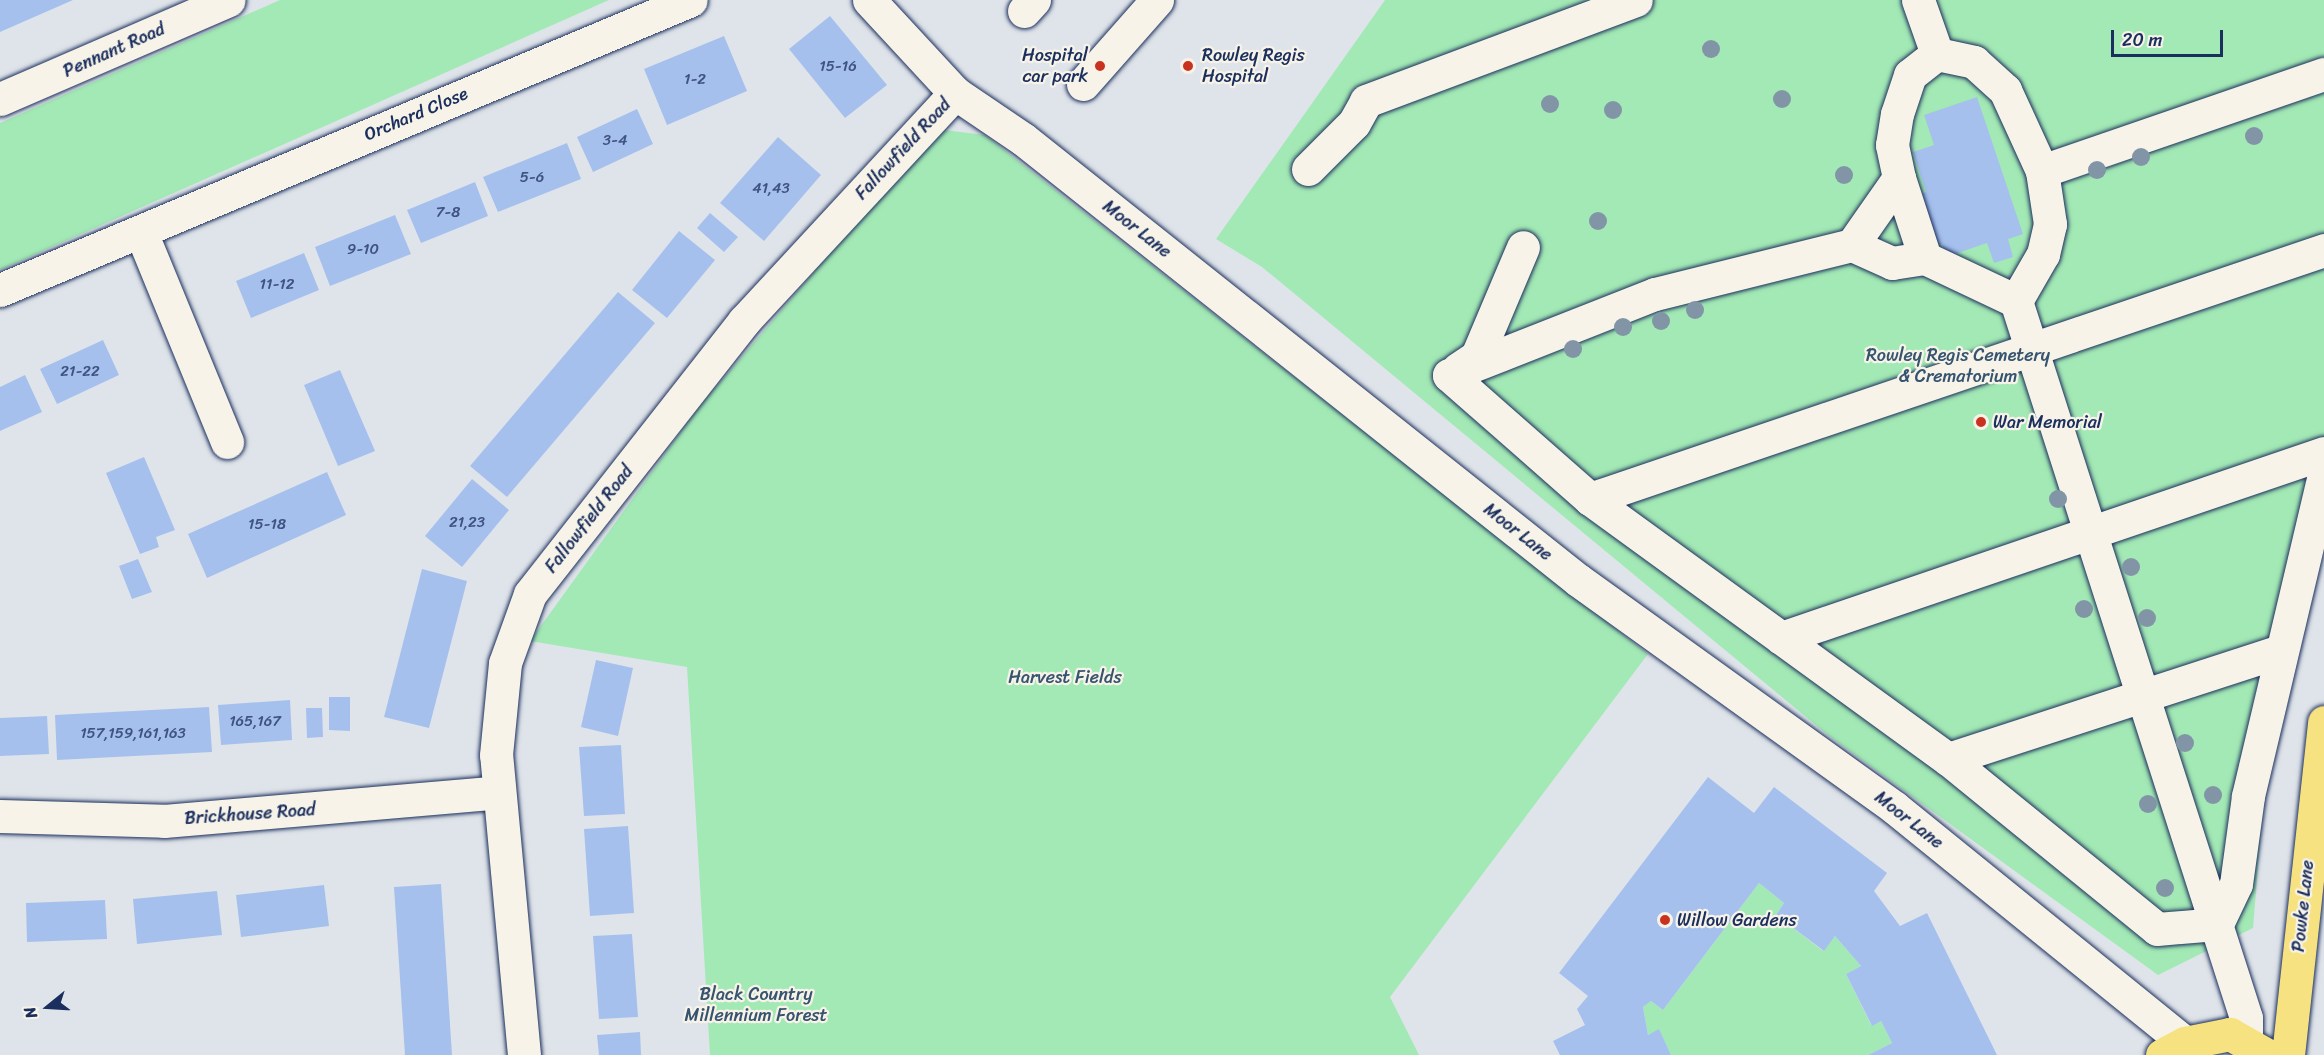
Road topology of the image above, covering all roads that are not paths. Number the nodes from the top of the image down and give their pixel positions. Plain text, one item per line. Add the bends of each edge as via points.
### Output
1 (229, 0) edge
2 (692, 0) edge
3 (868, 0) edge
4 (1157, 0) edge
5 (1636, 0) edge
6 (1918, 0) edge
7 (1937, 54) junction
8 (2324, 74) edge
9 (1083, 84) dead end
10 (955, 93) junction
11 (0, 99) edge
12 (1308, 169) dead end
13 (2042, 171) junction
14 (1899, 178) junction
15 (141, 232) junction
16 (1852, 245) junction
17 (1523, 247) dead end
18 (2324, 250) edge
19 (1925, 258) junction
20 (0, 290) edge
21 (2016, 301) junction
22 (2032, 349) junction
23 (1449, 375) junction
24 (227, 442) dead end
25 (2324, 453) edge
26 (2324, 475) edge
27 (1590, 499) junction
28 (2091, 532) junction
29 (1781, 638) junction
30 (2282, 651) junction
31 (2144, 696) junction
32 (2324, 722) edge
33 (1948, 759) junction
34 (499, 792) junction
35 (0, 816) edge
36 (2217, 924) junction
37 (2257, 1048) edge
38 (2173, 1049) edge
39 (524, 1055) edge
40 (2288, 1055) edge

1 - 11 street, Pennant Road
2 - 15 street, Orchard Close
3 - 10 street, Moor Lane
4 - 9 street
5 - 12 street via 1366,101 1354,123
6 - 7 street
7 - 13 street via 1974,62 2005,90
7 - 14 street via 1910,75 1897,114 1892,145
8 - 13 street
10 - 34 street, Fallowfield Road via 744,321 530,594 505,663 496,755
10 - 38 street, Moor Lane via 1023,139 1578,580 1894,808
13 - 21 street via 2050,224 2040,263
14 - 16 street
14 - 19 street
15 - 20 street, Orchard Close
15 - 24 street
16 - 19 street via 1892,263
16 - 23 street via 1655,294
17 - 23 street via 1477,356
18 - 22 street
19 - 21 street
21 - 22 street
22 - 27 street
22 - 28 street
23 - 27 street
25 - 28 street
26 - 30 street
27 - 29 street
28 - 29 street
28 - 31 street
29 - 33 street
30 - 31 street
30 - 36 street via 2248,796 2236,884
31 - 33 street
31 - 36 street
32 - 40 main road, Powke Lane
33 - 36 street via 2157,929
34 - 35 street, Brickhouse Road via 164,821
34 - 39 street, Fallowfield Road
36 - 37 street
37 - 38 main road via 2230,1034

